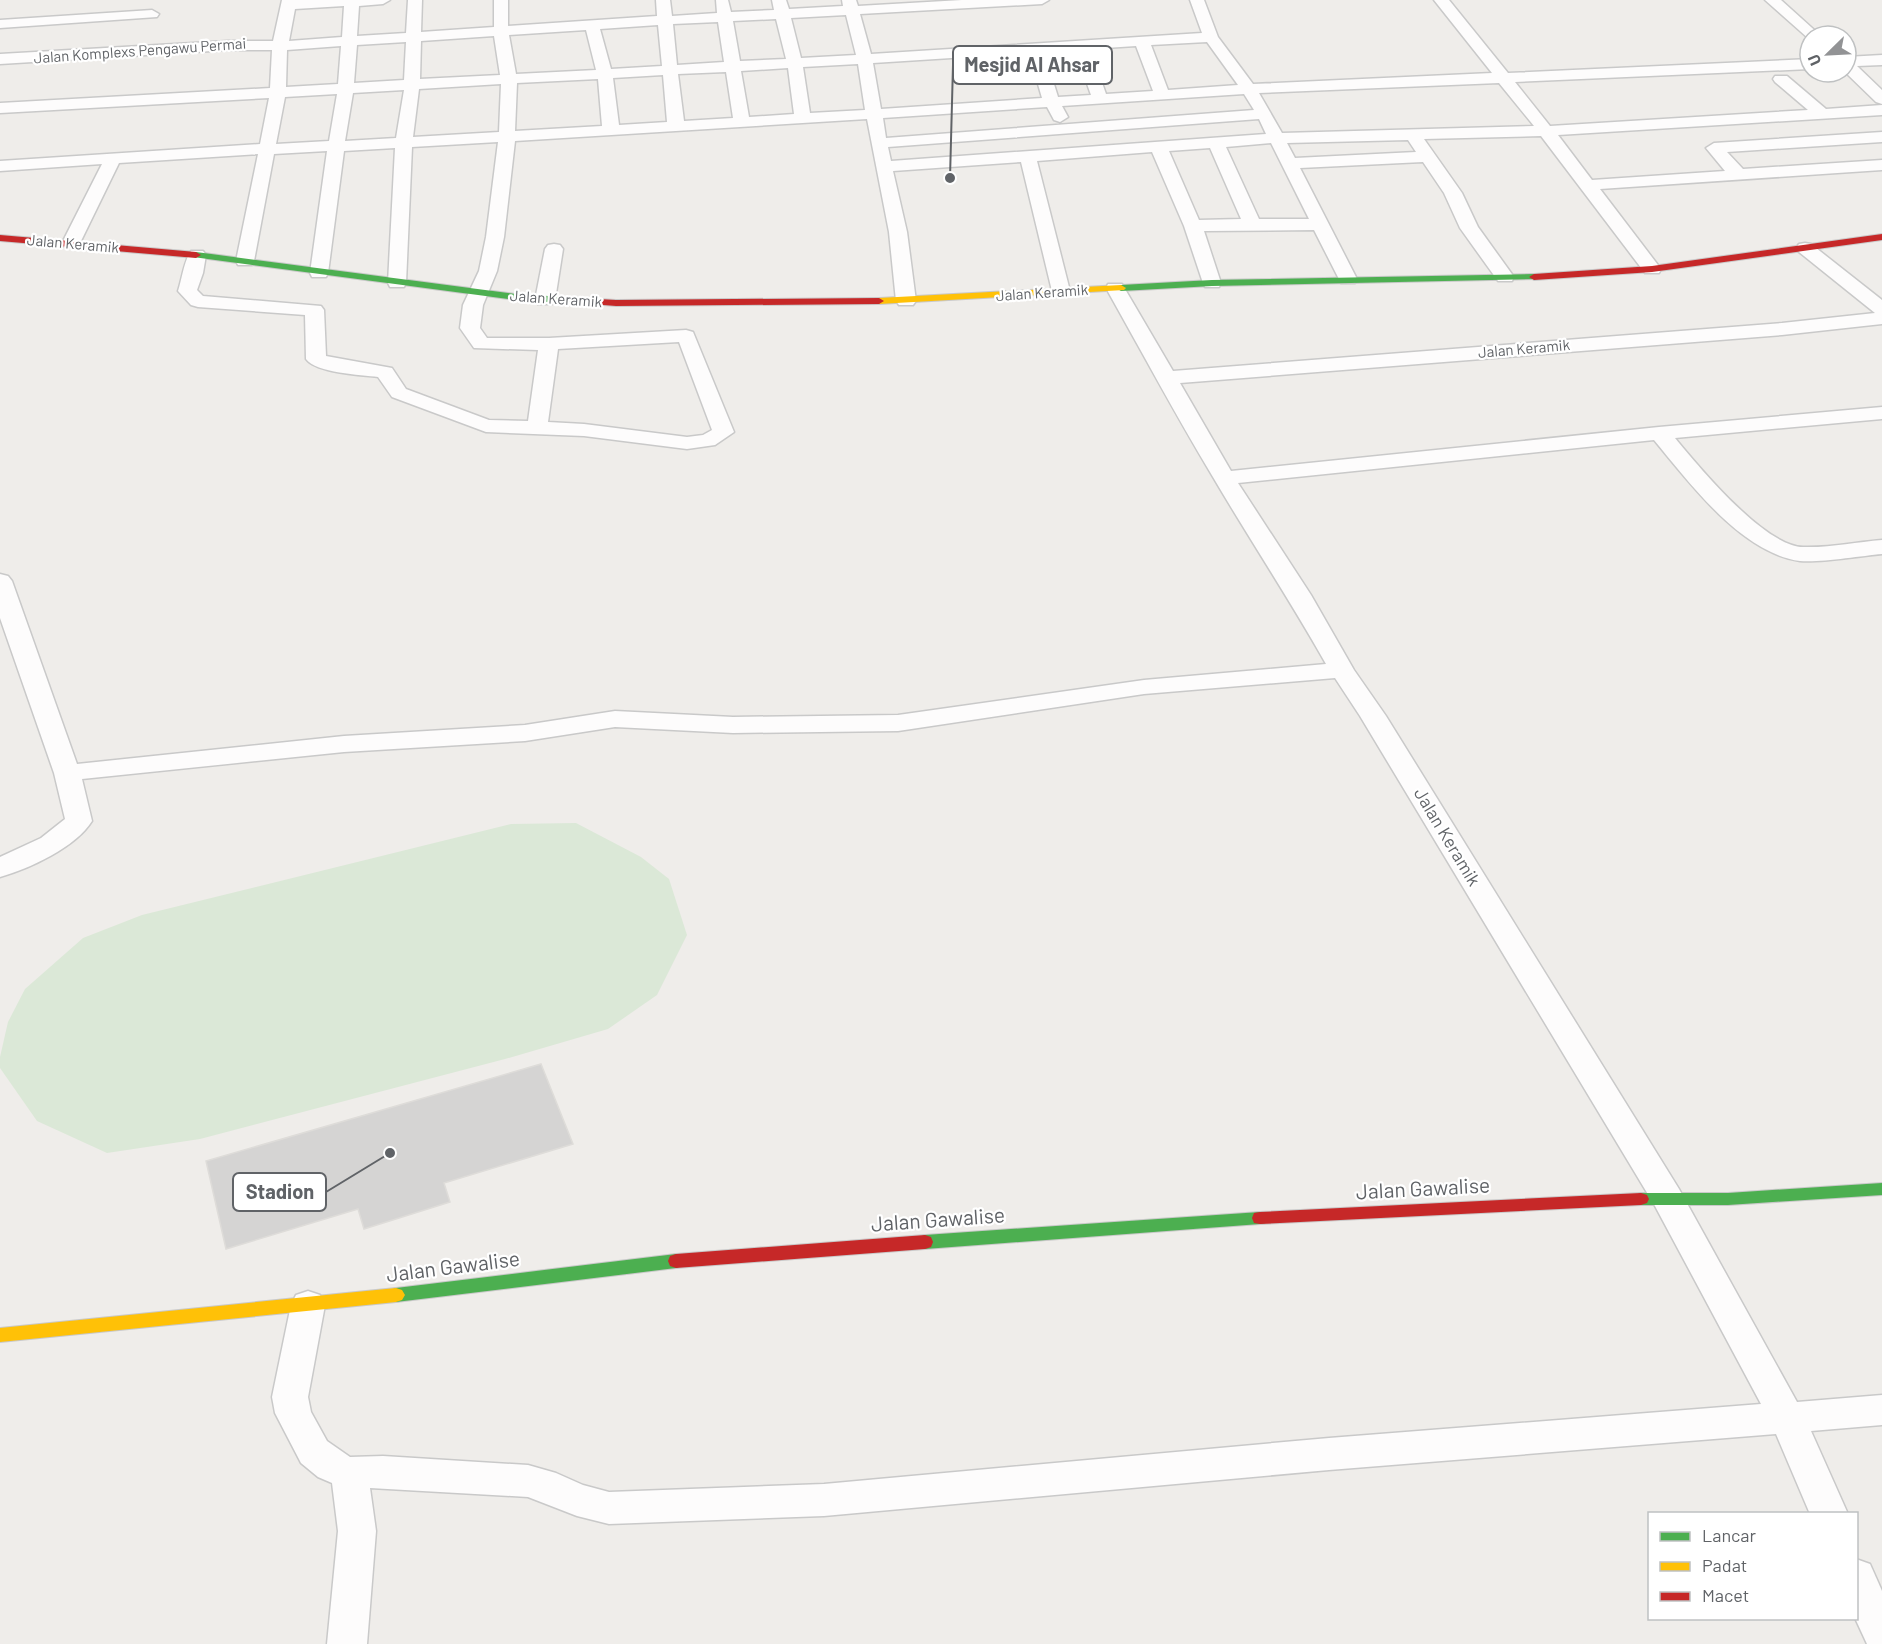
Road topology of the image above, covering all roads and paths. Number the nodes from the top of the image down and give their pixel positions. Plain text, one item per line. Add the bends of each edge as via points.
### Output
1 (383, 0) edge
2 (415, 0) edge
3 (501, 0) edge
4 (663, 0) edge
5 (722, 0) edge
6 (1042, 0) edge
7 (1197, 0) edge
8 (1441, 0) edge
9 (1772, 0) edge
10 (352, 1) edge
11 (1003, 1) edge
12 (289, 2) edge
13 (615, 4) dead end
14 (851, 6) edge
15 (781, 7) edge
16 (86, 8) edge
17 (7, 17) edge
18 (724, 18) junction
19 (152, 19) edge
20 (664, 21) junction
21 (618, 23) junction
22 (1800, 24) edge
23 (592, 25) junction
24 (501, 31) junction
25 (413, 36) junction
26 (1211, 37) junction
27 (1141, 40) junction
28 (349, 41) junction
29 (1082, 45) junction
30 (280, 46) junction
31 (1035, 48) junction
32 (2, 50) edge
33 (150, 51) junction
34 (73, 55) junction
35 (865, 60) junction
36 (1882, 60) edge
37 (1858, 62) edge
38 (795, 63) junction
39 (1798, 64) edge
40 (734, 67) junction
41 (670, 70) junction
42 (605, 74) junction
43 (1858, 75) edge
44 (1503, 79) junction
45 (1781, 79) dead end
46 (509, 80) junction
47 (412, 86) junction
48 (1249, 89) junction
49 (346, 90) junction
50 (278, 93) junction
51 (1161, 94) junction
52 (1100, 98) junction
53 (1882, 99) edge
54 (1051, 101) junction
55 (0, 108) edge
56 (1882, 110) edge
57 (874, 114) junction
58 (1264, 114) junction
59 (1823, 114) junction
60 (803, 118) junction
61 (742, 122) junction
62 (1686, 123) junction
63 (676, 126) junction
64 (611, 130) junction
65 (1068, 130) junction
66 (1546, 130) junction
67 (1412, 134) junction
68 (507, 135) junction
69 (1882, 137) edge
70 (1276, 138) junction
71 (1216, 142) junction
72 (404, 143) junction
73 (881, 143) junction
74 (336, 146) junction
75 (1158, 146) junction
76 (1714, 148) junction
77 (267, 149) junction
78 (1082, 152) junction
79 (1028, 157) junction
80 (1428, 157) junction
81 (113, 158) junction
82 (1288, 163) junction
83 (1882, 165) edge
84 (0, 166) edge
85 (883, 167) junction
86 (1737, 173) junction
87 (1588, 185) junction
88 (1252, 224) junction
89 (1321, 225) junction
90 (1193, 226) junction
91 (1882, 237) edge
92 (0, 238) edge
93 (71, 243) junction
94 (1805, 248) junction
95 (554, 249) dead end
96 (197, 255) junction
97 (245, 261) junction
98 (1652, 269) junction
99 (320, 273) junction
100 (1505, 278) junction
101 (1348, 279) junction
102 (397, 283) junction
103 (1212, 283) junction
104 (1115, 288) junction
105 (1061, 291) junction
106 (479, 293) junction
107 (545, 300) junction
108 (906, 301) junction
109 (1882, 309) edge
110 (1882, 318) edge
111 (549, 344) junction
112 (1165, 378) junction
113 (1882, 413) edge
114 (537, 428) junction
115 (1659, 433) junction
116 (1224, 478) junction
117 (1882, 547) edge
118 (0, 582) edge
119 (1342, 670) junction
120 (67, 773) junction
121 (0, 868) edge
122 (1882, 1190) edge
123 (1667, 1198) junction
124 (308, 1305) junction
125 (0, 1335) edge
126 (1882, 1410) edge
127 (1787, 1418) junction
128 (349, 1473) junction
129 (1828, 1512) edge
130 (1858, 1578) edge
131 (1882, 1634) edge
132 (347, 1644) edge

1 - 10 street
2 - 25 street
3 - 24 street
4 - 20 street
5 - 18 street
6 - 11 street, Jalan Komplexs Pengawu Permai
7 - 26 street
8 - 44 street
9 - 22 street
10 - 12 street
10 - 28 street
11 - 14 street, Jalan Komplexs Pengawu Permai
12 - 30 street
13 - 21 street
14 - 15 street, Jalan Komplexs Pengawu Permai
14 - 35 street
15 - 18 street, Jalan Komplexs Pengawu Permai
15 - 38 street
16 - 17 street
16 - 19 street
16 - 34 street
17 - 32 street
18 - 20 street, Jalan Komplexs Pengawu Permai
18 - 40 street
19 - 33 street
20 - 21 street, Jalan Komplexs Pengawu Permai
20 - 41 street
21 - 23 street, Jalan Komplexs Pengawu Permai
23 - 24 street, Jalan Komplexs Pengawu Permai
23 - 42 street
24 - 25 street, Jalan Komplexs Pengawu Permai
24 - 46 street
25 - 28 street, Jalan Komplexs Pengawu Permai
25 - 47 street
26 - 27 street
26 - 48 street
27 - 29 street
27 - 51 street
28 - 30 street, Jalan Komplexs Pengawu Permai
28 - 49 street
29 - 31 street
29 - 52 street
30 - 33 street, Jalan Komplexs Pengawu Permai via 246,44
30 - 50 street
31 - 35 street
31 - 54 street
32 - 34 street, Jalan Komplexs Pengawu Permai
33 - 34 street, Jalan Komplexs Pengawu Permai
35 - 38 street
35 - 57 street
36 - 37 street
38 - 40 street
38 - 60 street
39 - 44 street
40 - 41 street
40 - 61 street
41 - 42 street
41 - 63 street
42 - 46 street
42 - 64 street
43 - 53 street
44 - 48 street
44 - 66 street
45 - 59 street
46 - 47 street
46 - 68 street
47 - 49 street
47 - 72 street
48 - 51 street
48 - 58 street
49 - 50 street
49 - 74 street
50 - 55 street
50 - 77 street
51 - 52 street
52 - 54 street
54 - 57 street
54 - 65 street
56 - 59 street
57 - 60 street
57 - 73 street
58 - 65 street
58 - 70 street
59 - 62 street
60 - 61 street
61 - 63 street
62 - 66 street
62 - 76 street
63 - 64 street
64 - 68 street
65 - 73 street
65 - 78 street
66 - 67 street
66 - 87 street
67 - 70 street
67 - 80 street
68 - 72 street
68 - 106 street via 495,237
69 - 76 street
70 - 71 street
70 - 82 street
71 - 75 street
71 - 88 street
72 - 74 street
72 - 102 street
73 - 85 street
74 - 77 street
74 - 99 street
75 - 78 street
75 - 90 street
76 - 86 street
77 - 81 street
77 - 97 street
78 - 79 street
79 - 85 street
79 - 105 street
80 - 82 street
80 - 100 street via 1453,192 1469,228
81 - 84 street
81 - 93 street
82 - 89 street
83 - 86 street
85 - 108 street via 898,232
86 - 87 street
87 - 98 street
88 - 89 street
88 - 90 street
89 - 101 street
90 - 103 street
91 - 94 street, Jalan Keramik
92 - 93 street, Jalan Keramik
93 - 96 street, Jalan Keramik
94 - 98 street, Jalan Keramik
94 - 109 street
95 - 107 street
96 - 97 street, Jalan Keramik
96 - 114 street via 188,291 198,301 315,310 315,356 321,362 385,372 399,393 476,423
97 - 99 street, Jalan Keramik
98 - 100 street, Jalan Keramik
99 - 102 street, Jalan Keramik
100 - 101 street, Jalan Keramik
101 - 103 street, Jalan Keramik
102 - 106 street, Jalan Keramik
103 - 104 street, Jalan Keramik
104 - 105 street, Jalan Keramik
104 - 112 street, Jalan Keramik
105 - 108 street, Jalan Keramik
106 - 107 street, Jalan Keramik
106 - 111 street via 470,328 481,344
107 - 108 street, Jalan Keramik
110 - 112 street, Jalan Keramik
111 - 114 street
111 - 114 street via 686,336 723,432 708,441 687,443
112 - 116 street, Jalan Keramik
113 - 115 street
115 - 116 street
115 - 117 street via 1715,494 1769,544 1802,554
116 - 119 street, Jalan Keramik
118 - 120 street
119 - 120 street via 1123,689 898,723 733,725 615,719 525,733 344,744
119 - 123 street, Jalan Keramik
120 - 121 street via 79,821 51,844
122 - 123 street, Jalan Gawalise via 1728,1199
123 - 124 street, Jalan Gawalise via 1278,1217 713,1257
123 - 127 street, Jalan Keramik
124 - 125 street, Jalan Gawalise
124 - 128 street via 290,1397 293,1413 314,1452 331,1466
126 - 127 street
127 - 128 street via 824,1500 642,1508 609,1508 528,1481
127 - 129 street, Jalan Keramik
128 - 132 street via 357,1531
130 - 131 street

